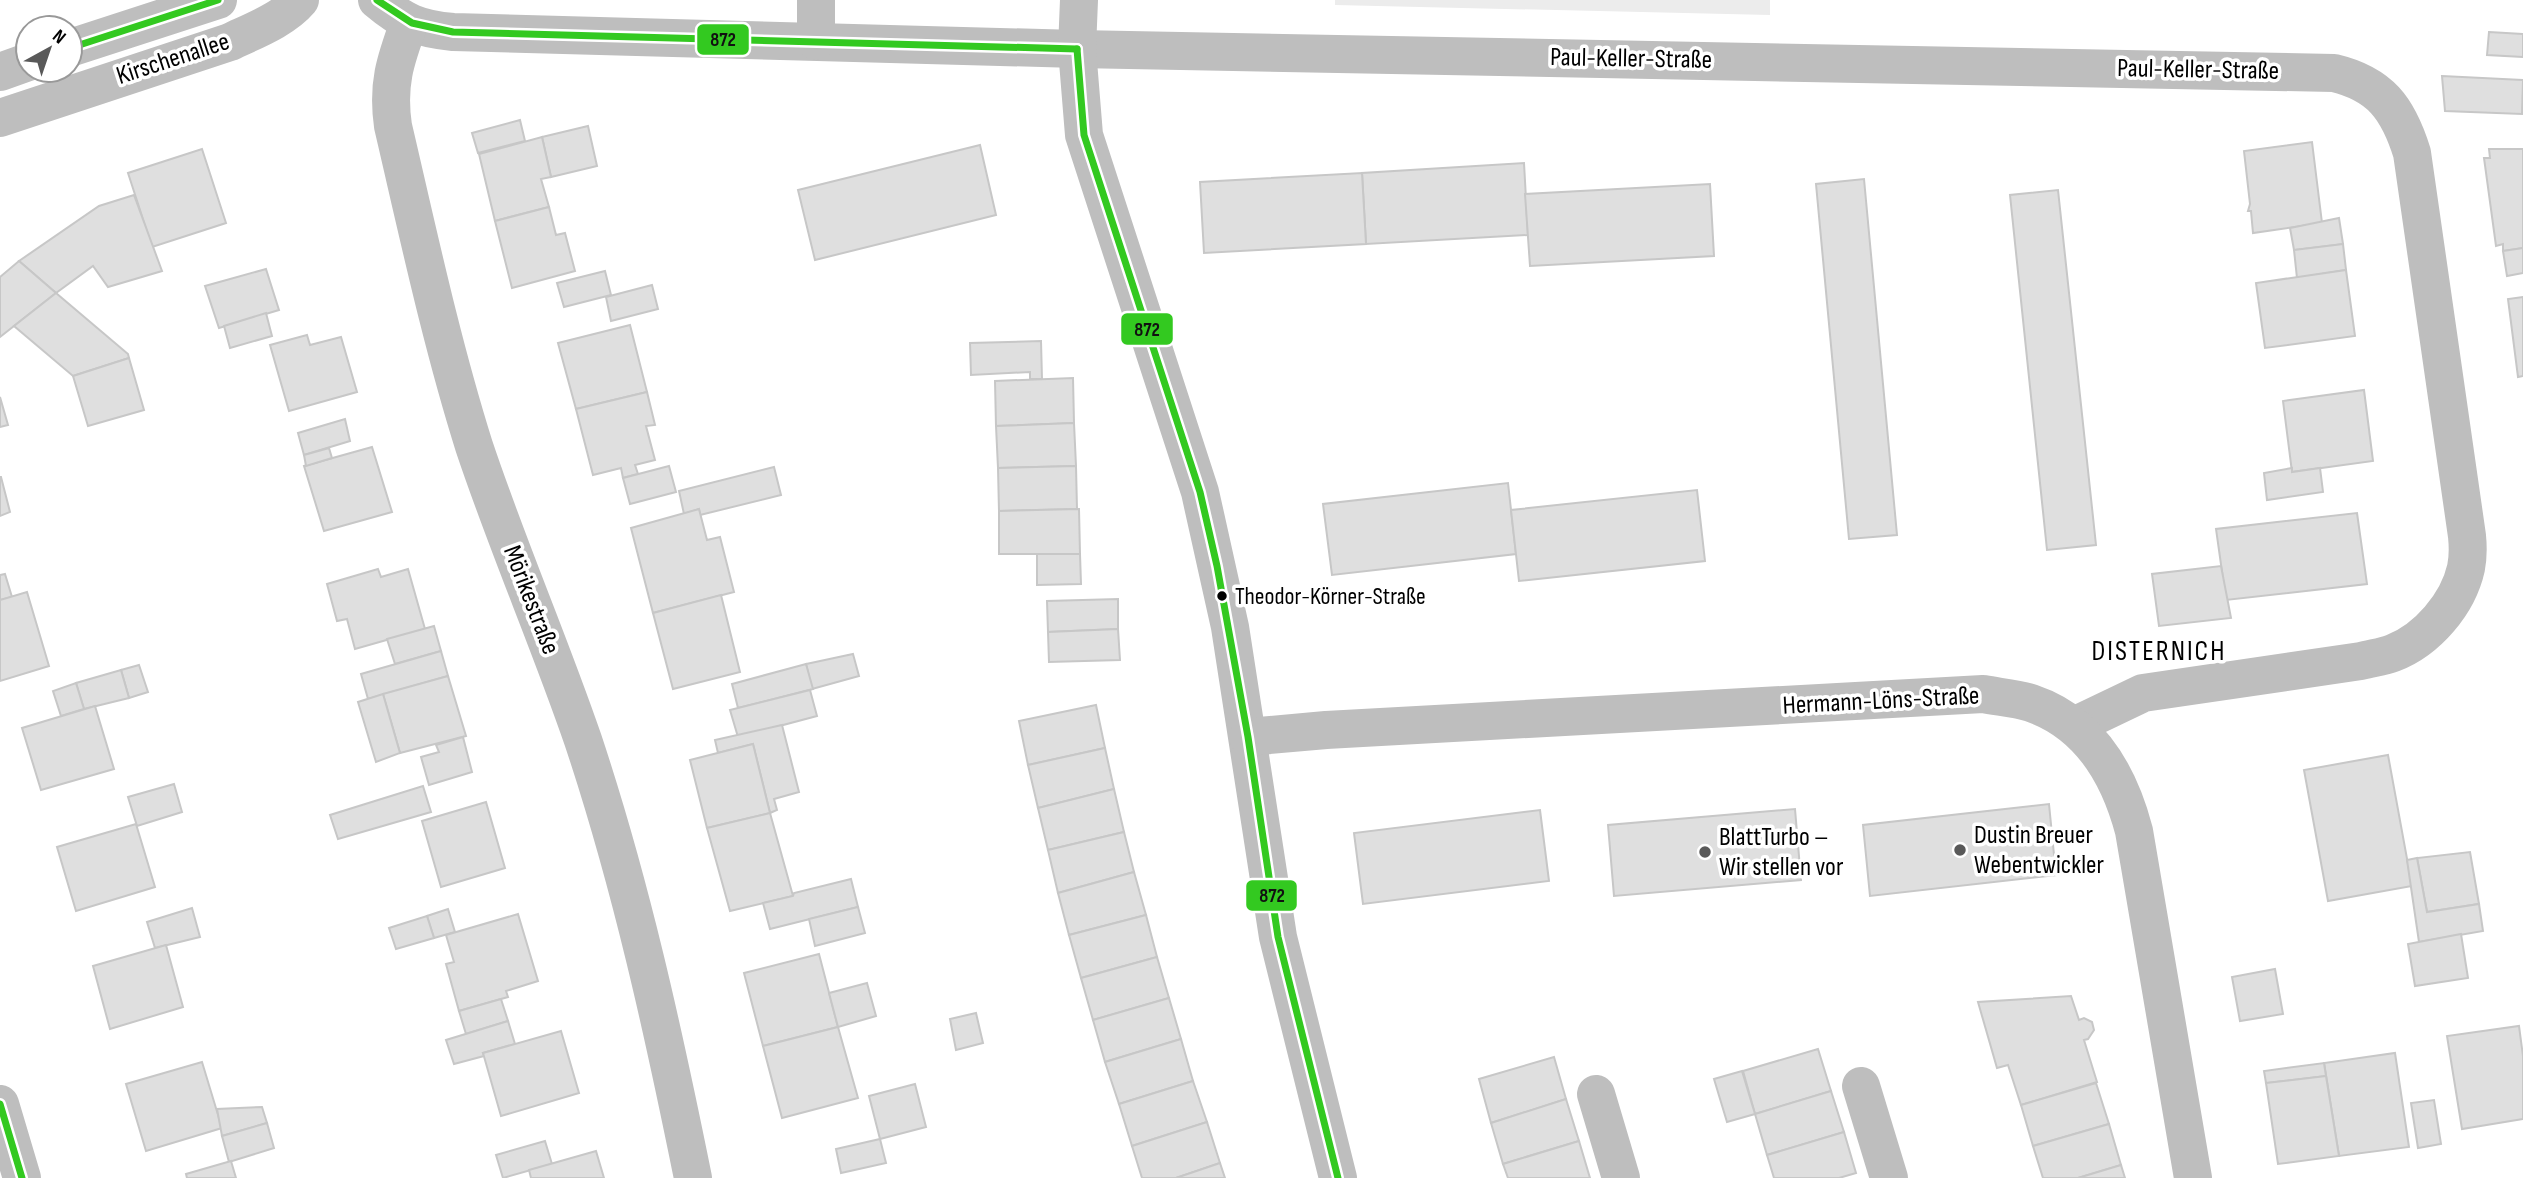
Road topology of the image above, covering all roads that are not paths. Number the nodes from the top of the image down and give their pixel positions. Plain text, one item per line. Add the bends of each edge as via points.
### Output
1 (218, 0) edge
2 (300, 0) edge
3 (377, 0) edge
4 (816, 0) edge
5 (1079, 0) edge
6 (409, 23) junction
7 (816, 41) junction
8 (84, 43) edge
9 (1077, 49) junction
10 (0, 118) edge
11 (2074, 726) junction
12 (1248, 737) junction
13 (1861, 1086) dead end
14 (1596, 1094) dead end
15 (0, 1104) edge
16 (22, 1178) edge
17 (693, 1178) edge
18 (1338, 1178) edge
19 (1621, 1178) edge
20 (1889, 1178) edge
21 (2193, 1178) edge

1 - 8 street, Kirschenallee
2 - 10 street, Kirschenallee via 230,42
3 - 6 street, Paul-Keller-Straße
4 - 7 street
5 - 9 street
6 - 7 street, Paul-Keller-Straße via 453,32
6 - 17 street, Mörikestraße via 389,100 439,317 474,445 583,741 613,837 660,1018
7 - 9 street, Paul-Keller-Straße
9 - 11 street, Paul-Keller-Straße via 2333,73 2368,86 2385,98 2397,115 2412,153 2467,536 2466,569 2459,589 2434,625 2393,653 2143,693
9 - 12 street via 1084,135 1200,492
11 - 12 street, Hermann-Löns-Straße via 2030,702 1983,694
11 - 21 street, Hermann-Löns-Straße via 2097,748 2112,772 2134,831
12 - 18 street via 1278,937
13 - 20 street
14 - 19 street
15 - 16 street

